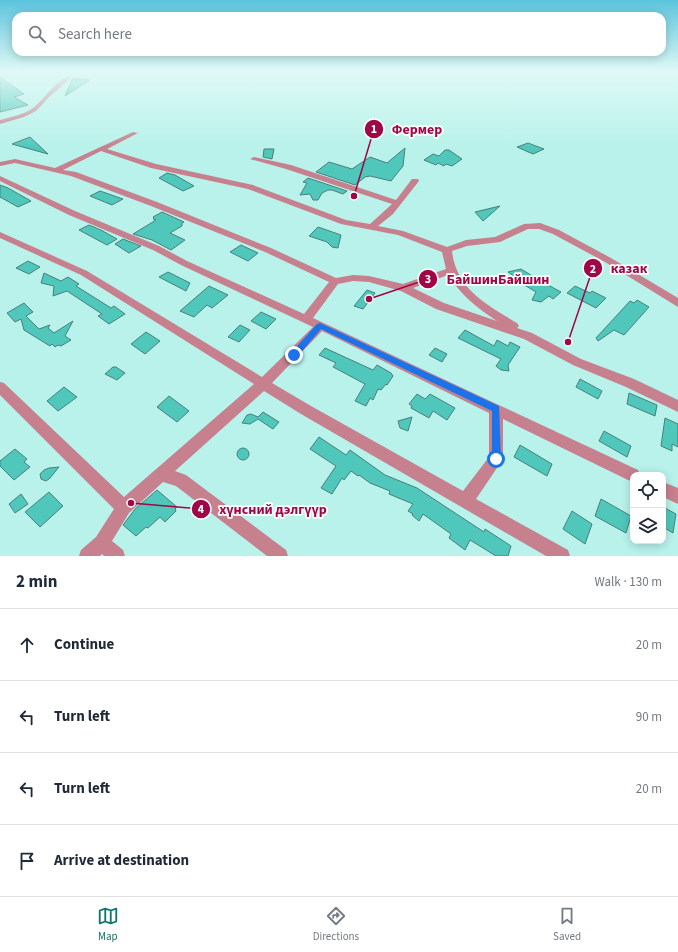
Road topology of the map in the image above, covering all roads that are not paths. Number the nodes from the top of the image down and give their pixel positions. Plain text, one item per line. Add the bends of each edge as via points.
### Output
1 (46, 97) edge
2 (0, 122) edge
3 (135, 133) dead end
4 (101, 149) junction
5 (254, 159) dead end
6 (0, 164) edge
7 (56, 170) junction
8 (0, 178) edge
9 (416, 181) dead end
10 (398, 203) junction
11 (370, 228) junction
12 (0, 235) edge
13 (447, 250) junction
14 (450, 271) junction
15 (335, 281) junction
16 (404, 288) junction
17 (678, 303) edge
18 (306, 319) junction
19 (320, 326) junction
20 (528, 336) junction
21 (263, 384) junction
22 (0, 387) edge
23 (678, 406) edge
24 (496, 409) junction
25 (630, 473) edge
26 (160, 476) junction
27 (666, 490) edge
28 (678, 496) edge
29 (465, 500) junction
30 (124, 508) junction
31 (102, 542) junction
32 (87, 556) edge
33 (117, 556) edge
34 (280, 556) edge
35 (562, 556) edge

1 - 2 street via 34,110
3 - 4 street
4 - 7 street
4 - 11 street via 154,166 250,188 344,222
5 - 10 street via 288,167
6 - 7 street via 16,161
7 - 15 street via 154,204 268,250
8 - 18 street
9 - 10 street
10 - 11 street
11 - 13 street via 400,233
12 - 21 street via 84,273
13 - 14 street
13 - 17 street via 466,243 497,240 528,226 540,226 608,260
14 - 16 street
14 - 20 street via 466,294
15 - 16 street via 369,279
15 - 18 street
16 - 20 street via 440,306
18 - 19 street
19 - 21 street
19 - 24 street
20 - 23 street via 577,362
21 - 26 street
21 - 29 street
22 - 30 street
24 - 25 street
24 - 29 street via 496,459
26 - 30 street
26 - 34 street via 181,480
27 - 28 street
29 - 35 street
30 - 31 street
31 - 32 street
31 - 33 street

